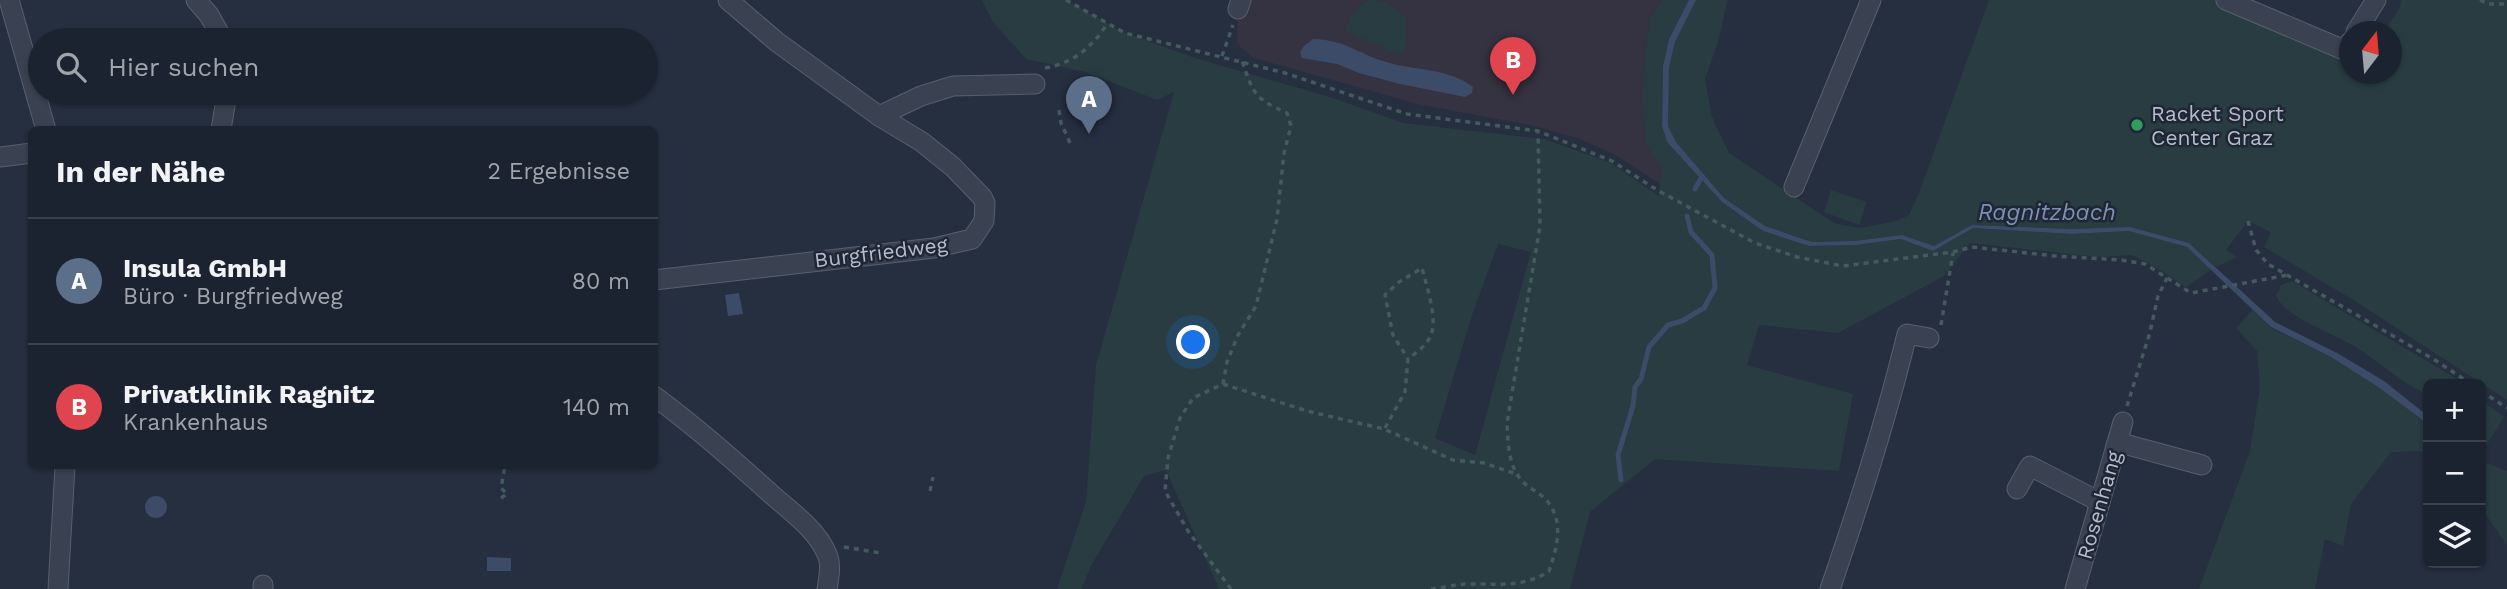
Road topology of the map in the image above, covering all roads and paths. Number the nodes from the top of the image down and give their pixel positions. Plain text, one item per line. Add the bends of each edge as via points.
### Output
1 (9, 0) edge
2 (196, 0) edge
3 (727, 0) edge
4 (1066, 0) edge
5 (1871, 0) edge
6 (2226, 0) edge
7 (2376, 0) edge
8 (2480, 0) edge
9 (2486, 1) edge
10 (2507, 4) edge
11 (1239, 5) edge
12 (2363, 21) edge
13 (1108, 23) junction
14 (216, 28) edge
15 (2339, 48) edge
16 (1222, 56) junction
17 (1242, 61) junction
18 (28, 67) edge
19 (1035, 84) joint
20 (39, 105) edge
21 (225, 105) edge
22 (1059, 110) dead end
23 (879, 116) junction
24 (45, 126) edge
25 (222, 126) edge
26 (1538, 131) junction
27 (1070, 143) dead end
28 (28, 154) edge
29 (0, 158) edge
30 (1794, 187) dead end
31 (2248, 221) dead end
32 (1953, 252) junction
33 (2288, 275) junction
34 (2167, 278) junction
35 (658, 280) edge
36 (1929, 338) joint
37 (1408, 359) junction
38 (2464, 379) edge
39 (1223, 384) junction
40 (2486, 394) edge
41 (658, 399) edge
42 (2130, 399) dead end
43 (2507, 408) edge
44 (2123, 422) dead end
45 (1384, 429) junction
46 (2116, 445) junction
47 (2202, 465) dead end
48 (65, 469) edge
49 (504, 469) edge
50 (1519, 475) junction
51 (933, 477) dead end
52 (2017, 489) dead end
53 (930, 491) dead end
54 (501, 498) dead end
55 (2100, 502) junction
56 (821, 543) junction
57 (881, 553) dead end
58 (58, 589) edge
59 (827, 589) edge
60 (1231, 589) edge
61 (1430, 589) edge
62 (1830, 589) edge
63 (2075, 589) edge

1 - 18 street
2 - 14 street
3 - 23 street, Burgfriedweg
4 - 13 path
5 - 30 street
6 - 15 street
7 - 12 street
8 - 9 path
9 - 10 path
11 - 16 path
13 - 16 path via 1125,33
13 - 19 path via 1077,57 1033,70
16 - 17 path
17 - 26 path via 1407,114
17 - 39 path via 1258,99 1287,113 1291,126 1277,219 1256,306 1238,335
19 - 23 street via 953,86
20 - 24 street
21 - 25 street
22 - 27 path
23 - 35 street, Burgfriedweg via 922,142 982,197 984,221 972,239 934,248
26 - 32 path via 1612,161 1755,243 1797,257 1843,266
26 - 50 path via 1540,226 1507,423 1509,455
28 - 29 street
31 - 33 path via 2256,250 2268,264
32 - 34 path via 1972,247 2121,260 2146,264
32 - 36 path via 1940,331 1932,330
33 - 34 path via 2190,293
33 - 38 path
34 - 42 path
36 - 62 street via 1906,334 1869,475
37 - 37 path via 1393,335 1385,295 1422,268 1432,334
37 - 45 path via 1405,392
39 - 45 path
39 - 60 path via 1194,398 1180,418 1168,458 1165,491
40 - 43 path
41 - 56 street via 791,511
44 - 46 street, Rosenhang
45 - 50 path via 1453,460 1484,463
46 - 47 street
46 - 55 street, Rosenhang
48 - 58 street
49 - 54 path via 501,488 507,494
50 - 61 path via 1549,503 1556,520 1559,541 1549,571 1519,584
51 - 53 path
52 - 55 street via 2030,466
55 - 63 street, Rosenhang
56 - 57 path
56 - 59 street via 830,566

